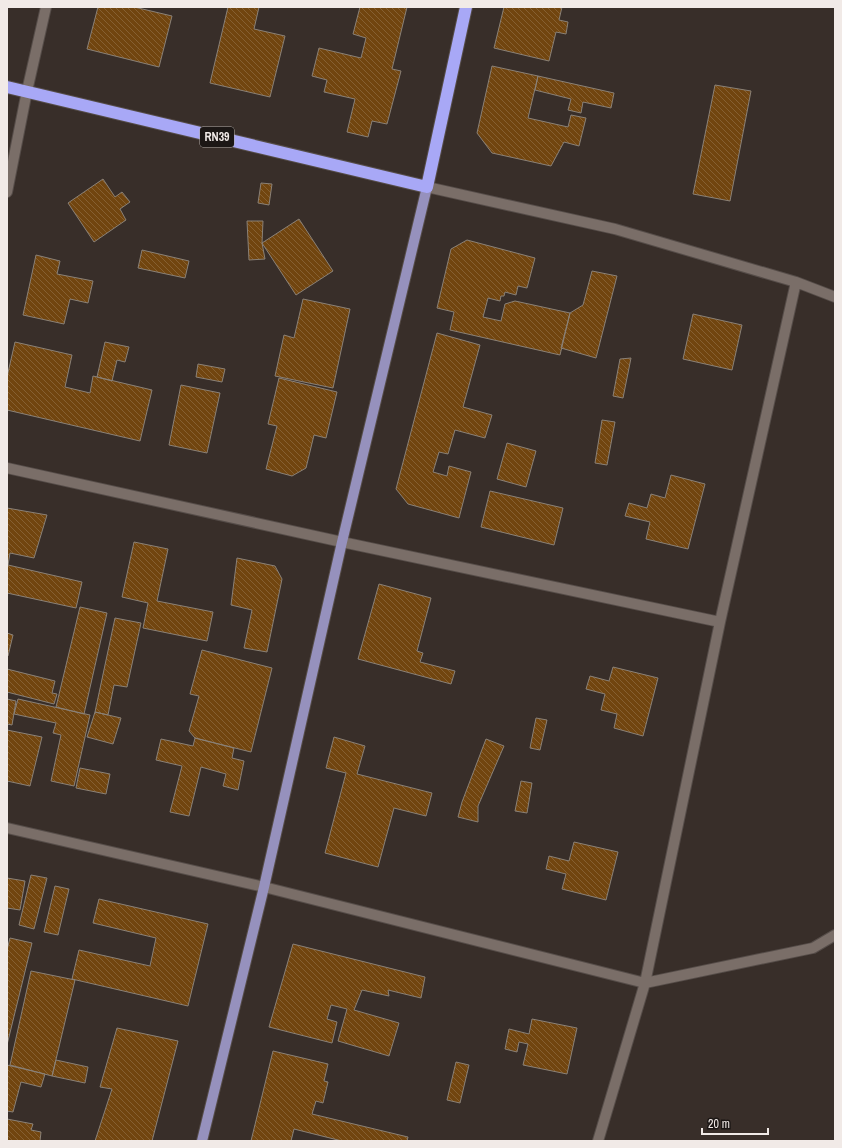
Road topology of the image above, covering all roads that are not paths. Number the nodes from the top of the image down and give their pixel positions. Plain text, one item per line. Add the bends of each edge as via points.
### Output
1 (46, 7) edge
2 (466, 7) edge
3 (7, 87) edge
4 (27, 91) junction
5 (427, 188) junction
6 (7, 192) edge
7 (796, 282) junction
8 (835, 297) edge
9 (7, 468) edge
10 (342, 542) junction
11 (720, 622) junction
12 (7, 828) edge
13 (264, 887) junction
14 (835, 935) edge
15 (645, 983) junction
16 (202, 1141) edge
17 (598, 1141) edge

1 - 4 street
2 - 5 highway
3 - 4 highway, RN39
4 - 5 highway, RN39
4 - 6 street
5 - 7 street via 615,229
5 - 10 main road
7 - 8 street
7 - 11 street
9 - 10 street
10 - 11 street
10 - 13 main road
11 - 15 street
12 - 13 street
13 - 15 street
13 - 16 main road
14 - 15 street via 813,948
15 - 17 street

